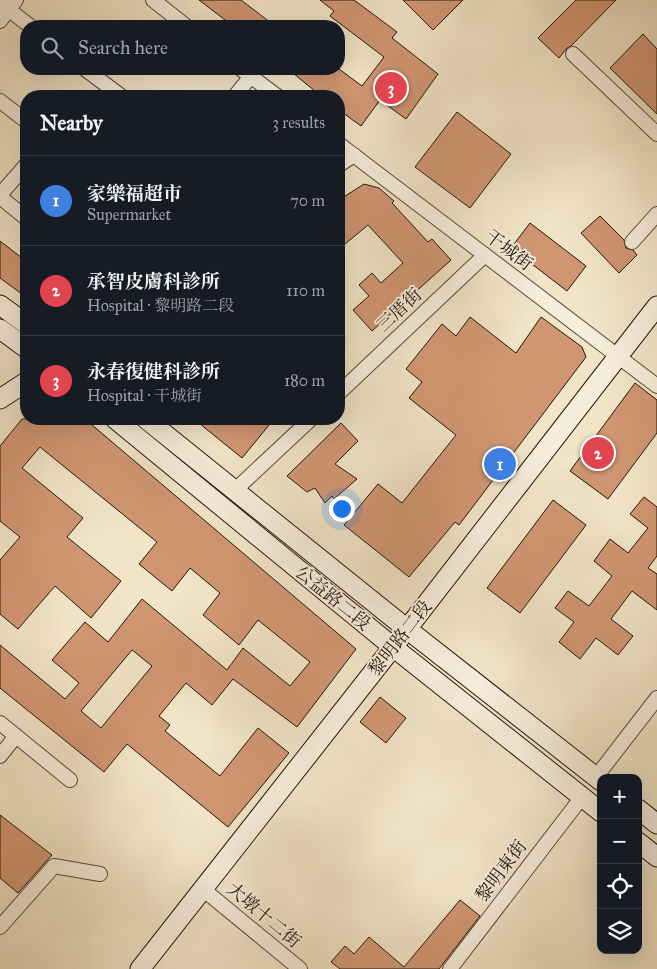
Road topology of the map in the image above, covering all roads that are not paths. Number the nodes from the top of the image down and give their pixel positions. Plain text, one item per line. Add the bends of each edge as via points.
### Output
1 (153, 0) edge
2 (8, 4) edge
3 (24, 20) edge
4 (178, 20) edge
5 (0, 21) edge
6 (573, 54) dead end
7 (93, 75) edge
8 (245, 75) edge
9 (249, 75) edge
10 (113, 90) edge
11 (238, 90) edge
12 (269, 90) edge
13 (0, 101) edge
14 (20, 116) edge
15 (657, 134) edge
16 (345, 148) edge
17 (354, 155) junction
18 (345, 162) edge
19 (20, 172) edge
20 (0, 196) edge
21 (20, 213) edge
22 (657, 214) edge
23 (632, 242) dead end
24 (485, 255) junction
25 (0, 306) edge
26 (655, 315) edge
27 (20, 320) edge
28 (0, 329) edge
29 (20, 344) edge
30 (618, 356) junction
31 (20, 386) edge
32 (345, 386) edge
33 (657, 386) edge
34 (0, 399) edge
35 (121, 425) edge
36 (153, 425) edge
37 (304, 425) edge
38 (234, 490) junction
39 (407, 629) junction
40 (393, 647) junction
41 (657, 698) edge
42 (0, 723) edge
43 (16, 736) junction
44 (0, 756) edge
45 (602, 774) edge
46 (597, 778) edge
47 (70, 780) dead end
48 (582, 797) junction
49 (597, 809) edge
50 (642, 813) edge
51 (657, 824) edge
52 (642, 845) edge
53 (657, 857) edge
54 (100, 874) dead end
55 (204, 890) junction
56 (0, 927) edge
57 (140, 969) edge
58 (300, 969) edge
59 (450, 969) edge

1 - 4 street
2 - 3 street
2 - 5 street
6 - 15 street
7 - 10 street
8 - 11 street
9 - 12 street
13 - 14 street
16 - 17 street, 干城街
17 - 18 street
17 - 24 street, 干城街
19 - 20 street
20 - 21 street
22 - 23 street
24 - 30 street, 干城街
24 - 32 street, 三厝街
25 - 27 main road
26 - 30 main road, 黎明路二段
28 - 29 main road
30 - 33 street, 干城街
30 - 39 main road, 黎明路二段
31 - 34 main road
35 - 40 main road, 公益路二段
36 - 38 main road, 公益路二段
37 - 38 street
38 - 39 main road, 公益路二段
39 - 40 main road, 黎明路二段
39 - 46 main road, 公益路二段
40 - 48 main road, 公益路二段
40 - 55 main road, 黎明路二段
41 - 45 street
42 - 43 street
43 - 44 street
43 - 47 street
48 - 49 main road, 公益路二段
48 - 59 street, 黎明東街
50 - 51 main road
52 - 53 main road
54 - 56 street via 54,866
55 - 57 main road, 黎明路二段
55 - 58 street, 大墩十二街

